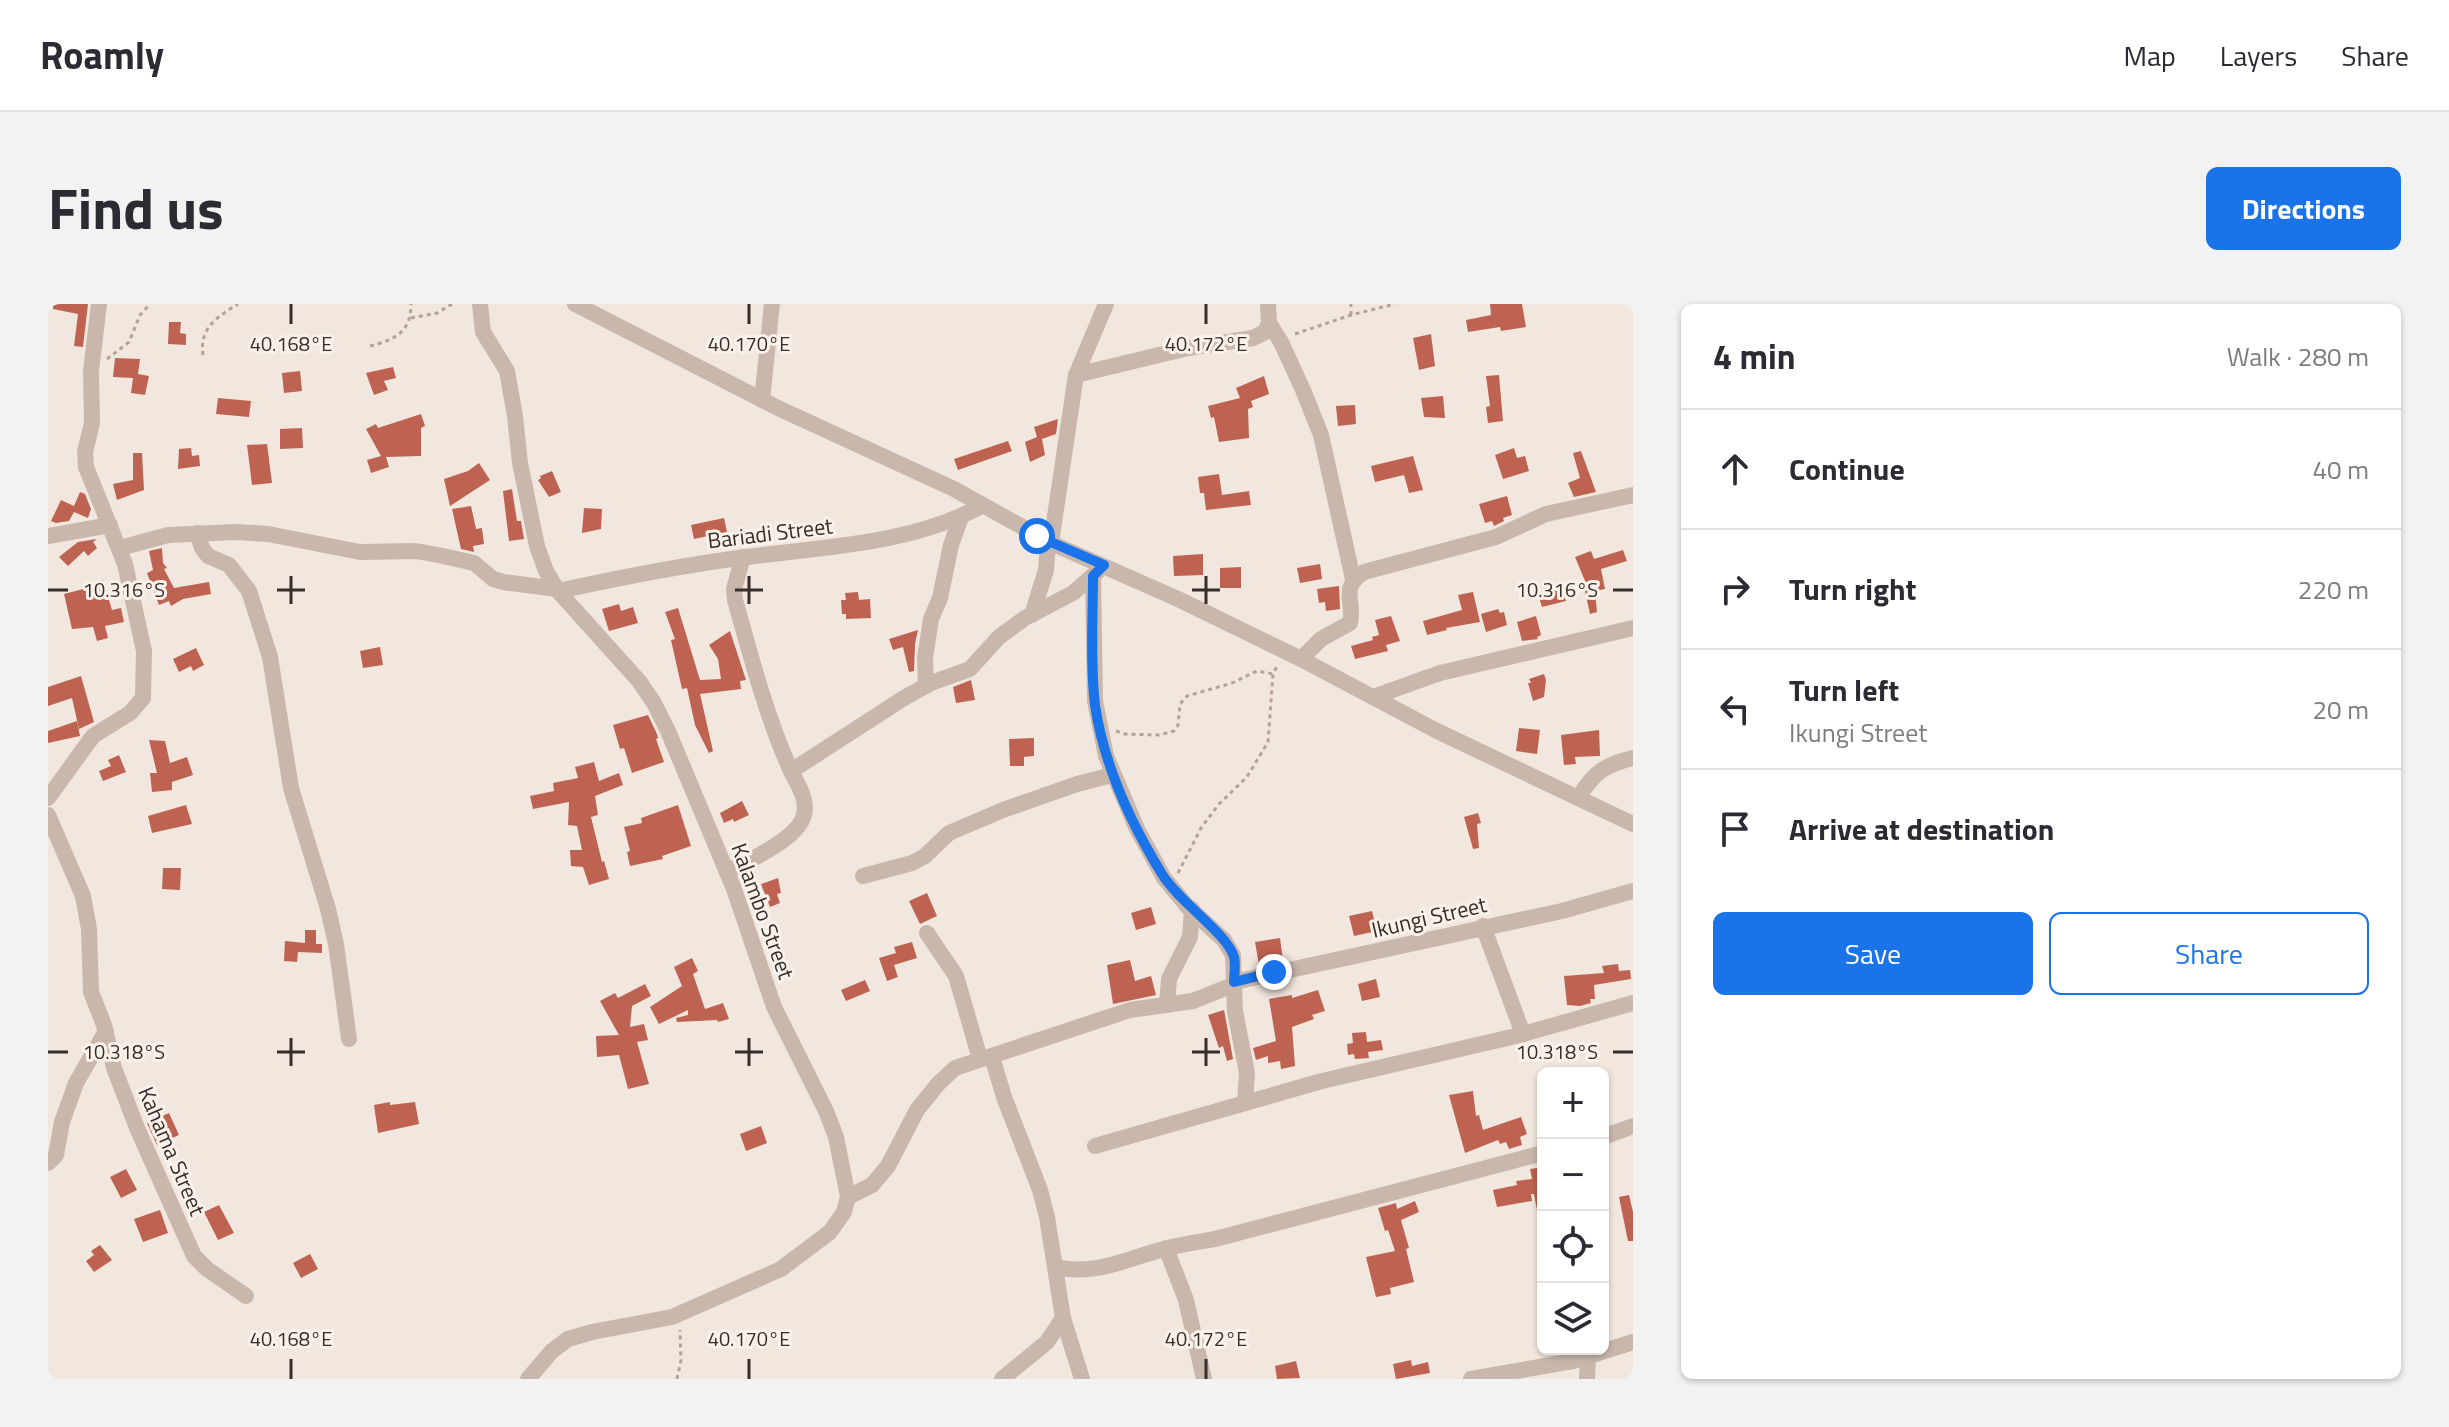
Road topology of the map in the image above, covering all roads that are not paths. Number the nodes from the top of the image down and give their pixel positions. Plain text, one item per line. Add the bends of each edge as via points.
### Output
1 (99, 304) edge
2 (480, 304) edge
3 (575, 304) edge
4 (772, 304) edge
5 (1106, 304) edge
6 (1268, 304) edge
7 (1269, 323) junction
8 (1076, 375) junction
9 (762, 400) junction
10 (1633, 495) edge
11 (983, 505) junction
12 (961, 517) junction
13 (110, 525) junction
14 (197, 533) junction
15 (48, 536) edge
16 (1050, 542) junction
17 (120, 548) junction
18 (743, 557) junction
19 (1099, 571) junction
20 (1353, 579) junction
21 (558, 590) junction
22 (1032, 615) junction
23 (1633, 628) edge
24 (1295, 656) junction
25 (926, 686) junction
26 (1373, 697) junction
27 (1633, 758) edge
28 (791, 771) junction
29 (1112, 775) junction
30 (1579, 797) junction
31 (48, 798) edge
32 (48, 815) edge
33 (1633, 824) edge
34 (727, 872) junction
35 (863, 876) dead end
36 (1633, 891) edge
37 (1192, 909) junction
38 (1483, 926) junction
39 (927, 933) dead end
40 (1234, 983) junction
41 (1633, 1003) edge
42 (1167, 1005) junction
43 (106, 1031) junction
44 (1523, 1034) junction
45 (349, 1039) dead end
46 (986, 1058) junction
47 (1245, 1103) junction
48 (1633, 1126) edge
49 (1609, 1135) edge
50 (1095, 1146) dead end
51 (1537, 1155) edge
52 (48, 1163) edge
53 (848, 1197) junction
54 (1166, 1248) junction
55 (1056, 1267) junction
56 (246, 1296) dead end
57 (1063, 1318) junction
58 (1633, 1342) edge
59 (1609, 1348) edge
60 (1588, 1355) edge
61 (1594, 1355) edge
62 (528, 1379) edge
63 (1002, 1379) edge
64 (1082, 1379) edge
65 (1204, 1379) edge
66 (1471, 1379) edge
67 (1587, 1379) edge

1 - 13 street via 85,452 94,493
2 - 21 street, Kalambo Street via 483,332 507,371 537,546
3 - 9 street
4 - 9 street
5 - 8 street
6 - 7 street
7 - 8 street via 1253,338
7 - 20 street via 1321,435
8 - 16 street
9 - 11 street
10 - 20 street via 1546,514 1496,537
11 - 12 street, Bariadi Street
11 - 16 street
12 - 18 street, Bariadi Street via 857,544
12 - 25 street via 931,619
13 - 15 street
13 - 17 street
14 - 17 street, Bariadi Street
14 - 21 street, Bariadi Street via 268,534 360,552 427,553 474,563 503,582
14 - 45 street via 208,556 229,565 249,591 270,657 291,788 336,944
16 - 19 street
16 - 22 street
17 - 31 street via 144,651 143,698 130,713 93,736
18 - 21 street, Bariadi Street
18 - 28 street via 735,600
19 - 22 street via 1073,593
19 - 24 street
19 - 29 street via 1095,701
20 - 24 street via 1350,623
21 - 34 street, Kalambo Street via 654,703
22 - 25 street via 999,637 970,669
23 - 26 street via 1440,673
24 - 26 street
25 - 28 street
26 - 30 street
27 - 30 street via 1604,767
28 - 34 street via 802,792 804,818 779,843
29 - 35 street via 1003,810 949,833 912,863
29 - 37 street via 1137,829
30 - 33 street
32 - 43 street, Kahama Street via 83,896 91,992
34 - 53 street, Kalambo Street via 774,1007 836,1137
36 - 38 street, Ikungi Street
37 - 40 street via 1231,950
37 - 42 street via 1190,937 1169,979
38 - 40 street, Ikungi Street
38 - 44 street
39 - 46 street via 956,976
40 - 42 street, Ikungi Street via 1193,1001
40 - 47 street via 1247,1073
41 - 44 street
42 - 46 street, Ikungi Street via 1130,1010
43 - 52 street via 76,1083 56,1155
43 - 56 street, Kahama Street via 127,1103 187,1244 207,1269
44 - 47 street
46 - 53 street, Ikungi Street via 955,1068 938,1084 917,1110 888,1166 872,1185
46 - 55 street via 1040,1190
47 - 50 street
48 - 49 street
51 - 54 street
53 - 62 street via 830,1232 781,1269 679,1314 568,1339
54 - 55 street via 1090,1271
54 - 65 street via 1186,1300
55 - 57 street
57 - 63 street via 1047,1342
57 - 64 street
58 - 59 street
60 - 66 street
61 - 67 street

